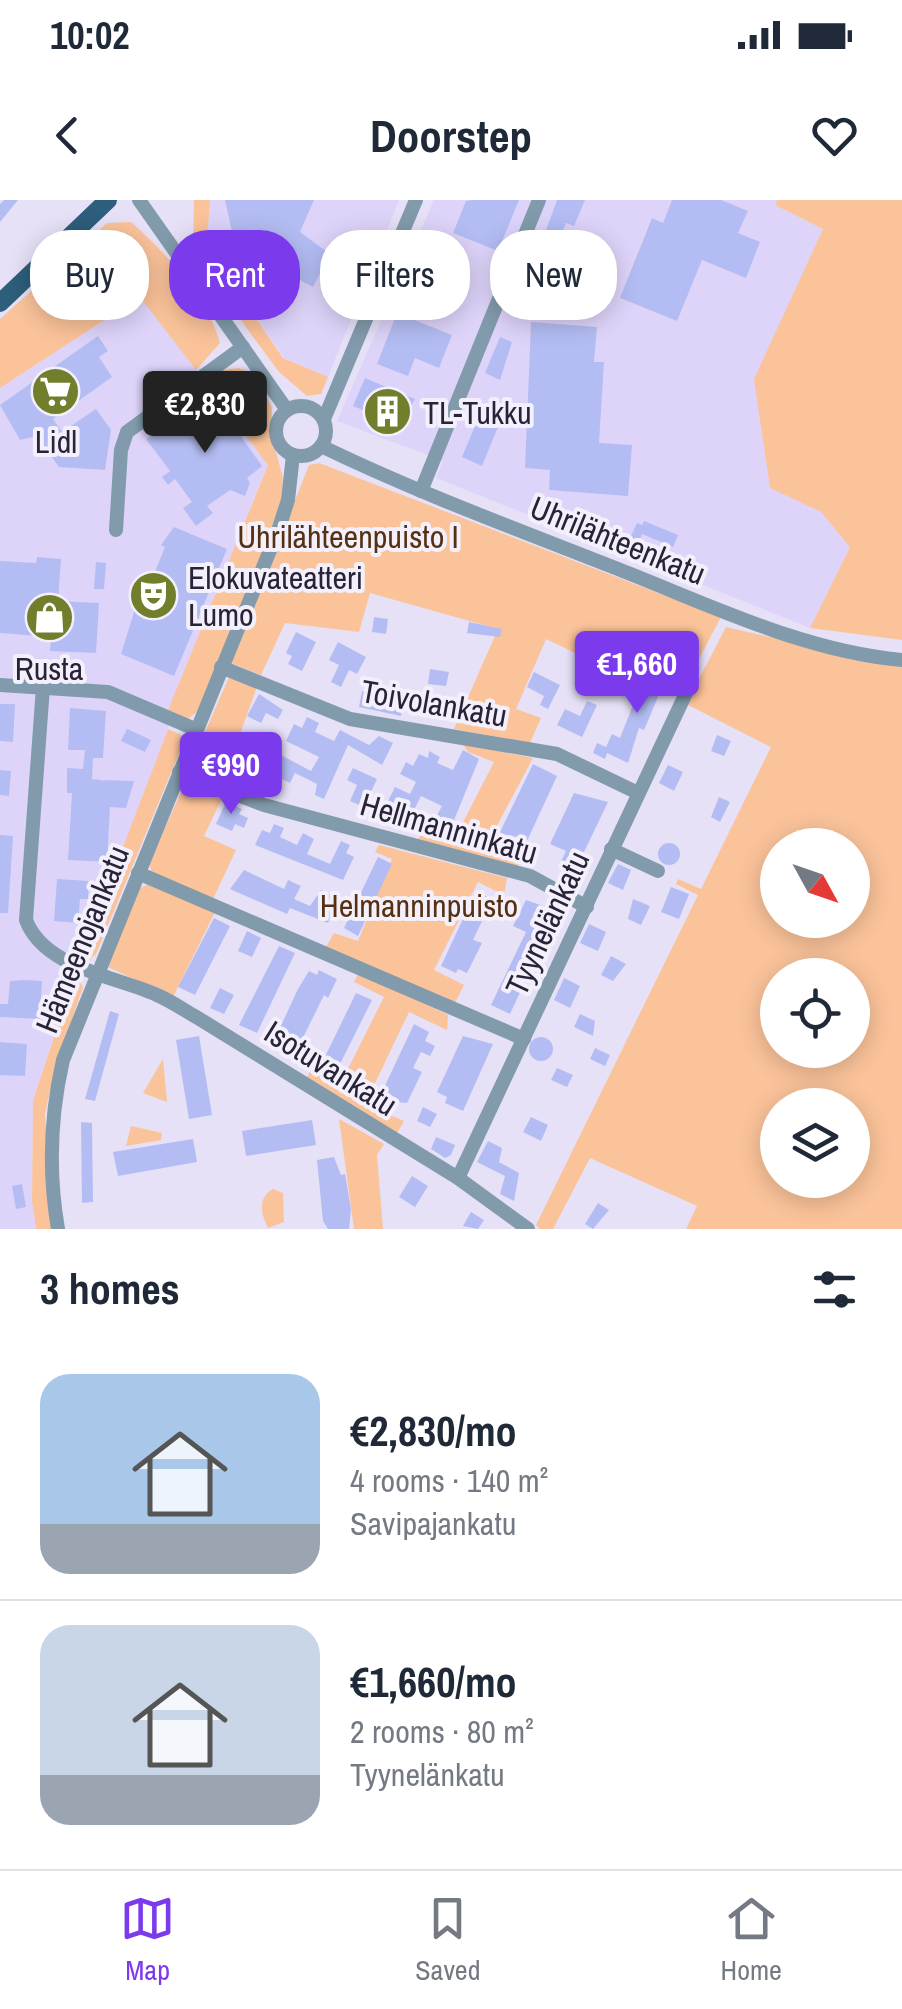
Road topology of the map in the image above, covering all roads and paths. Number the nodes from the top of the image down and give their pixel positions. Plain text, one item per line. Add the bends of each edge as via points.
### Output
1 (108, 200) edge
2 (139, 200) edge
3 (416, 200) edge
4 (539, 200) edge
5 (0, 303) edge
6 (243, 347) junction
7 (287, 410) junction
8 (324, 420) junction
9 (322, 446) junction
10 (293, 455) junction
11 (421, 492) junction
12 (116, 530) dead end
13 (902, 660) edge
14 (220, 667) junction
15 (0, 685) edge
16 (44, 687) junction
17 (687, 692) dead end
18 (195, 729) junction
19 (179, 772) junction
20 (638, 793) junction
21 (612, 849) junction
22 (658, 872) dead end
23 (138, 873) junction
24 (586, 906) junction
25 (96, 973) junction
26 (524, 1039) junction
27 (458, 1178) junction
28 (58, 1229) edge
29 (528, 1229) edge

1 - 5 main road
2 - 6 street
3 - 8 street
4 - 11 street
6 - 7 street
6 - 12 street via 127,432
7 - 8 street via 304,406
7 - 10 street via 277,438
8 - 9 street
9 - 10 street
9 - 11 street, Uhrilähteenkatu
10 - 14 street, Hämeenojankatu via 278,528
11 - 13 street, Uhrilähteenkatu via 781,632
14 - 18 street, Hämeenojankatu
14 - 20 street, Toivolankatu via 350,718 557,754
15 - 16 street
16 - 18 street via 108,692
16 - 25 street, Isotuvankatu via 26,920 32,936
17 - 20 street, Tyynelänkatu
18 - 19 street, Hämeenojankatu
19 - 23 street, Hämeenojankatu
19 - 24 street, Hellmanninkatu via 264,806 530,876
20 - 21 street, Tyynelänkatu
21 - 22 street
21 - 24 street, Tyynelänkatu
23 - 25 street, Hämeenojankatu
23 - 26 street
24 - 26 street, Tyynelänkatu
25 - 27 street, Isotuvankatu via 161,996
25 - 28 street, Hämeenojankatu via 54,1101 50,1160
26 - 27 street, Tyynelänkatu
27 - 29 street, Isotuvankatu

